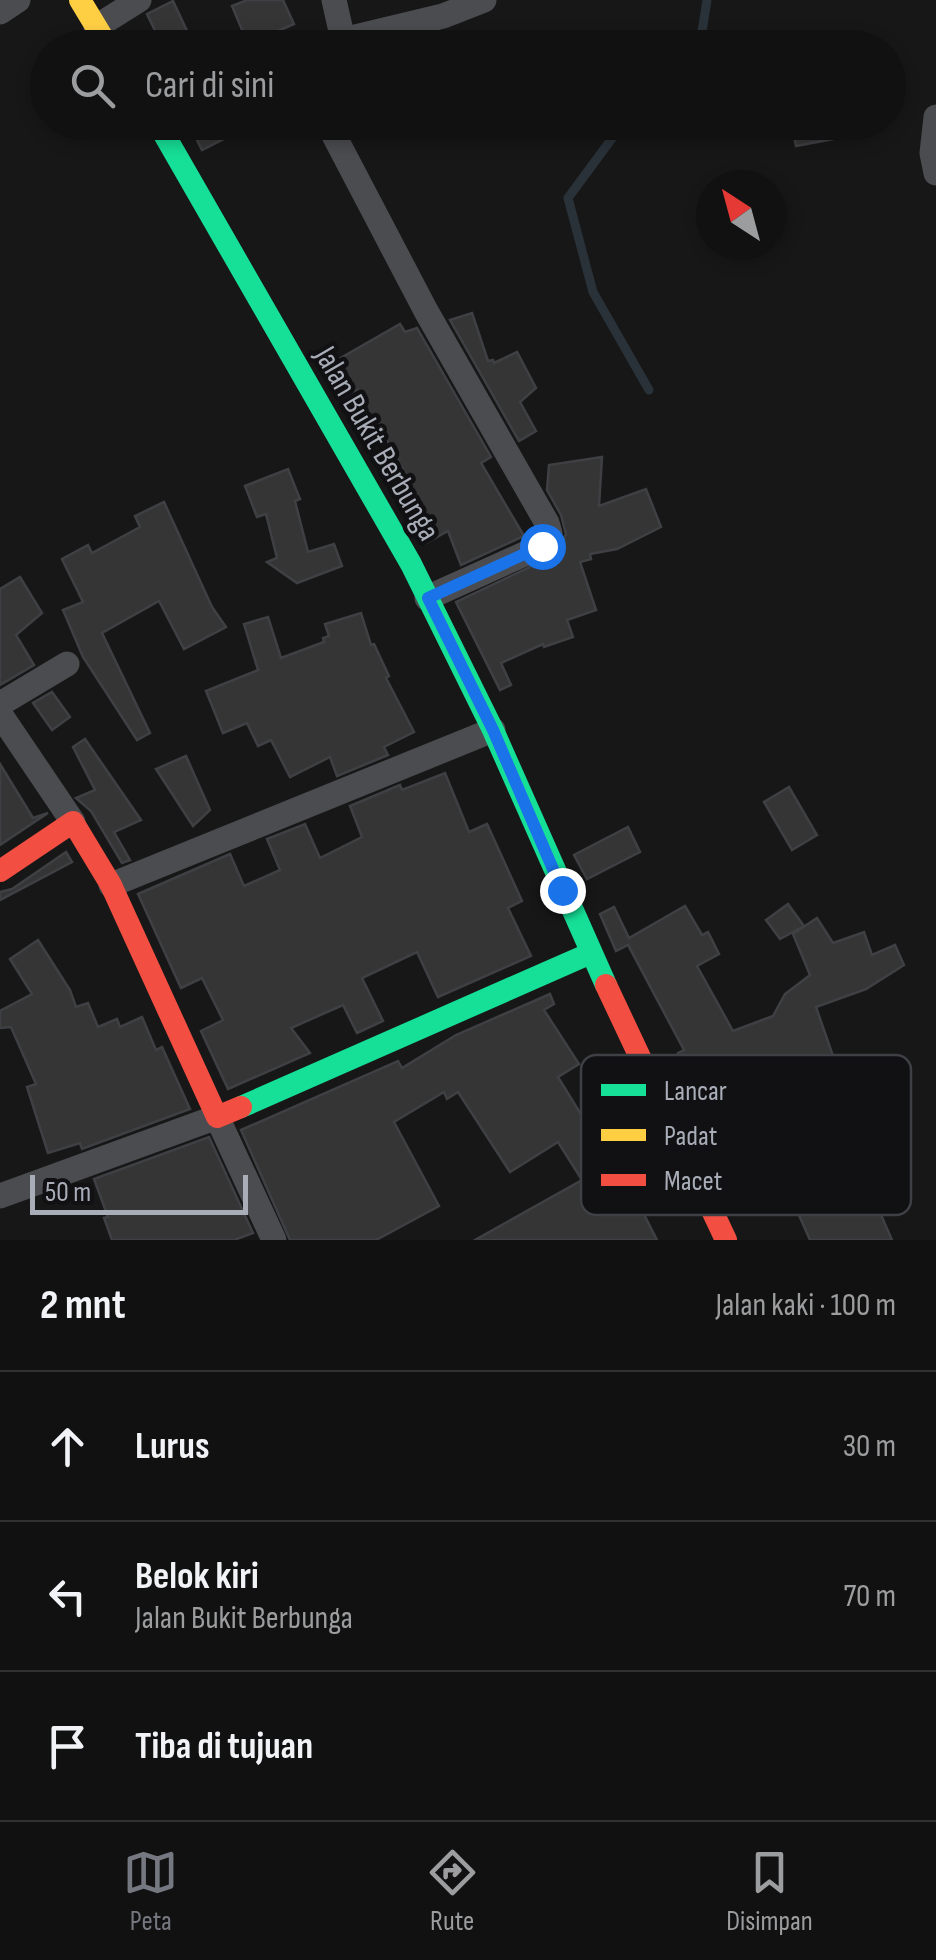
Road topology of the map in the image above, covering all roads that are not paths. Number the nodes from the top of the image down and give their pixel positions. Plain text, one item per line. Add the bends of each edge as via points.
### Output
1 (18, 0) edge
2 (80, 0) edge
3 (140, 0) edge
4 (334, 0) edge
5 (484, 0) edge
6 (0, 12) edge
7 (98, 30) edge
8 (109, 30) edge
9 (335, 30) edge
10 (390, 30) edge
11 (936, 117) edge
12 (169, 140) edge
13 (336, 140) edge
14 (936, 173) edge
15 (428, 598) junction
16 (67, 664) dead end
17 (0, 704) edge
18 (0, 714) edge
19 (493, 730) junction
20 (73, 822) junction
21 (0, 871) edge
22 (112, 885) junction
23 (590, 953) junction
24 (639, 1055) edge
25 (218, 1117) junction
26 (0, 1196) edge
27 (724, 1234) edge
28 (274, 1240) edge
29 (696, 1240) edge

1 - 6 street
2 - 7 main road
3 - 8 street
4 - 9 street
5 - 10 street
11 - 14 street
12 - 15 main road, Jalan Bukit Berbunga
13 - 15 street via 550,534 542,546
15 - 19 main road, Jalan Bukit Berbunga
16 - 17 street
18 - 20 street
19 - 22 street
19 - 23 main road, Jalan Bukit Berbunga
20 - 21 main road
20 - 22 main road
22 - 25 main road
23 - 24 main road, Jalan Bukit Berbunga
23 - 25 main road
25 - 26 street
25 - 28 street
27 - 29 street

